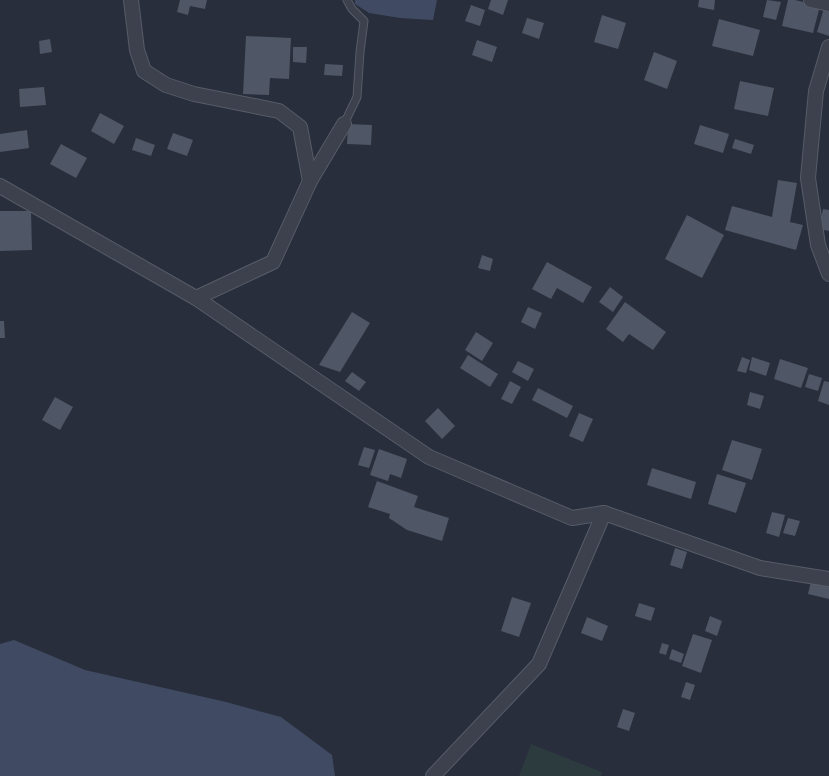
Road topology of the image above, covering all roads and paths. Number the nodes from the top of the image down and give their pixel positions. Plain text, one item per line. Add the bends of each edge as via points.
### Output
1 (131, 0) edge
2 (347, 0) edge
3 (811, 0) edge
4 (829, 4) edge
5 (829, 47) edge
6 (344, 124) joint
7 (310, 181) junction
8 (0, 186) edge
9 (829, 274) edge
10 (196, 298) junction
11 (604, 513) junction
12 (829, 579) edge
13 (434, 775) edge

1 - 7 street via 137,50 144,71 166,85 194,94 279,111 300,127
2 - 6 lane via 364,21 358,96
3 - 4 street
5 - 9 street via 816,91 808,178 818,245
6 - 7 street
7 - 10 street via 274,262
8 - 10 street
10 - 11 street via 429,457 572,518
11 - 12 street via 760,568
11 - 13 street via 539,664

